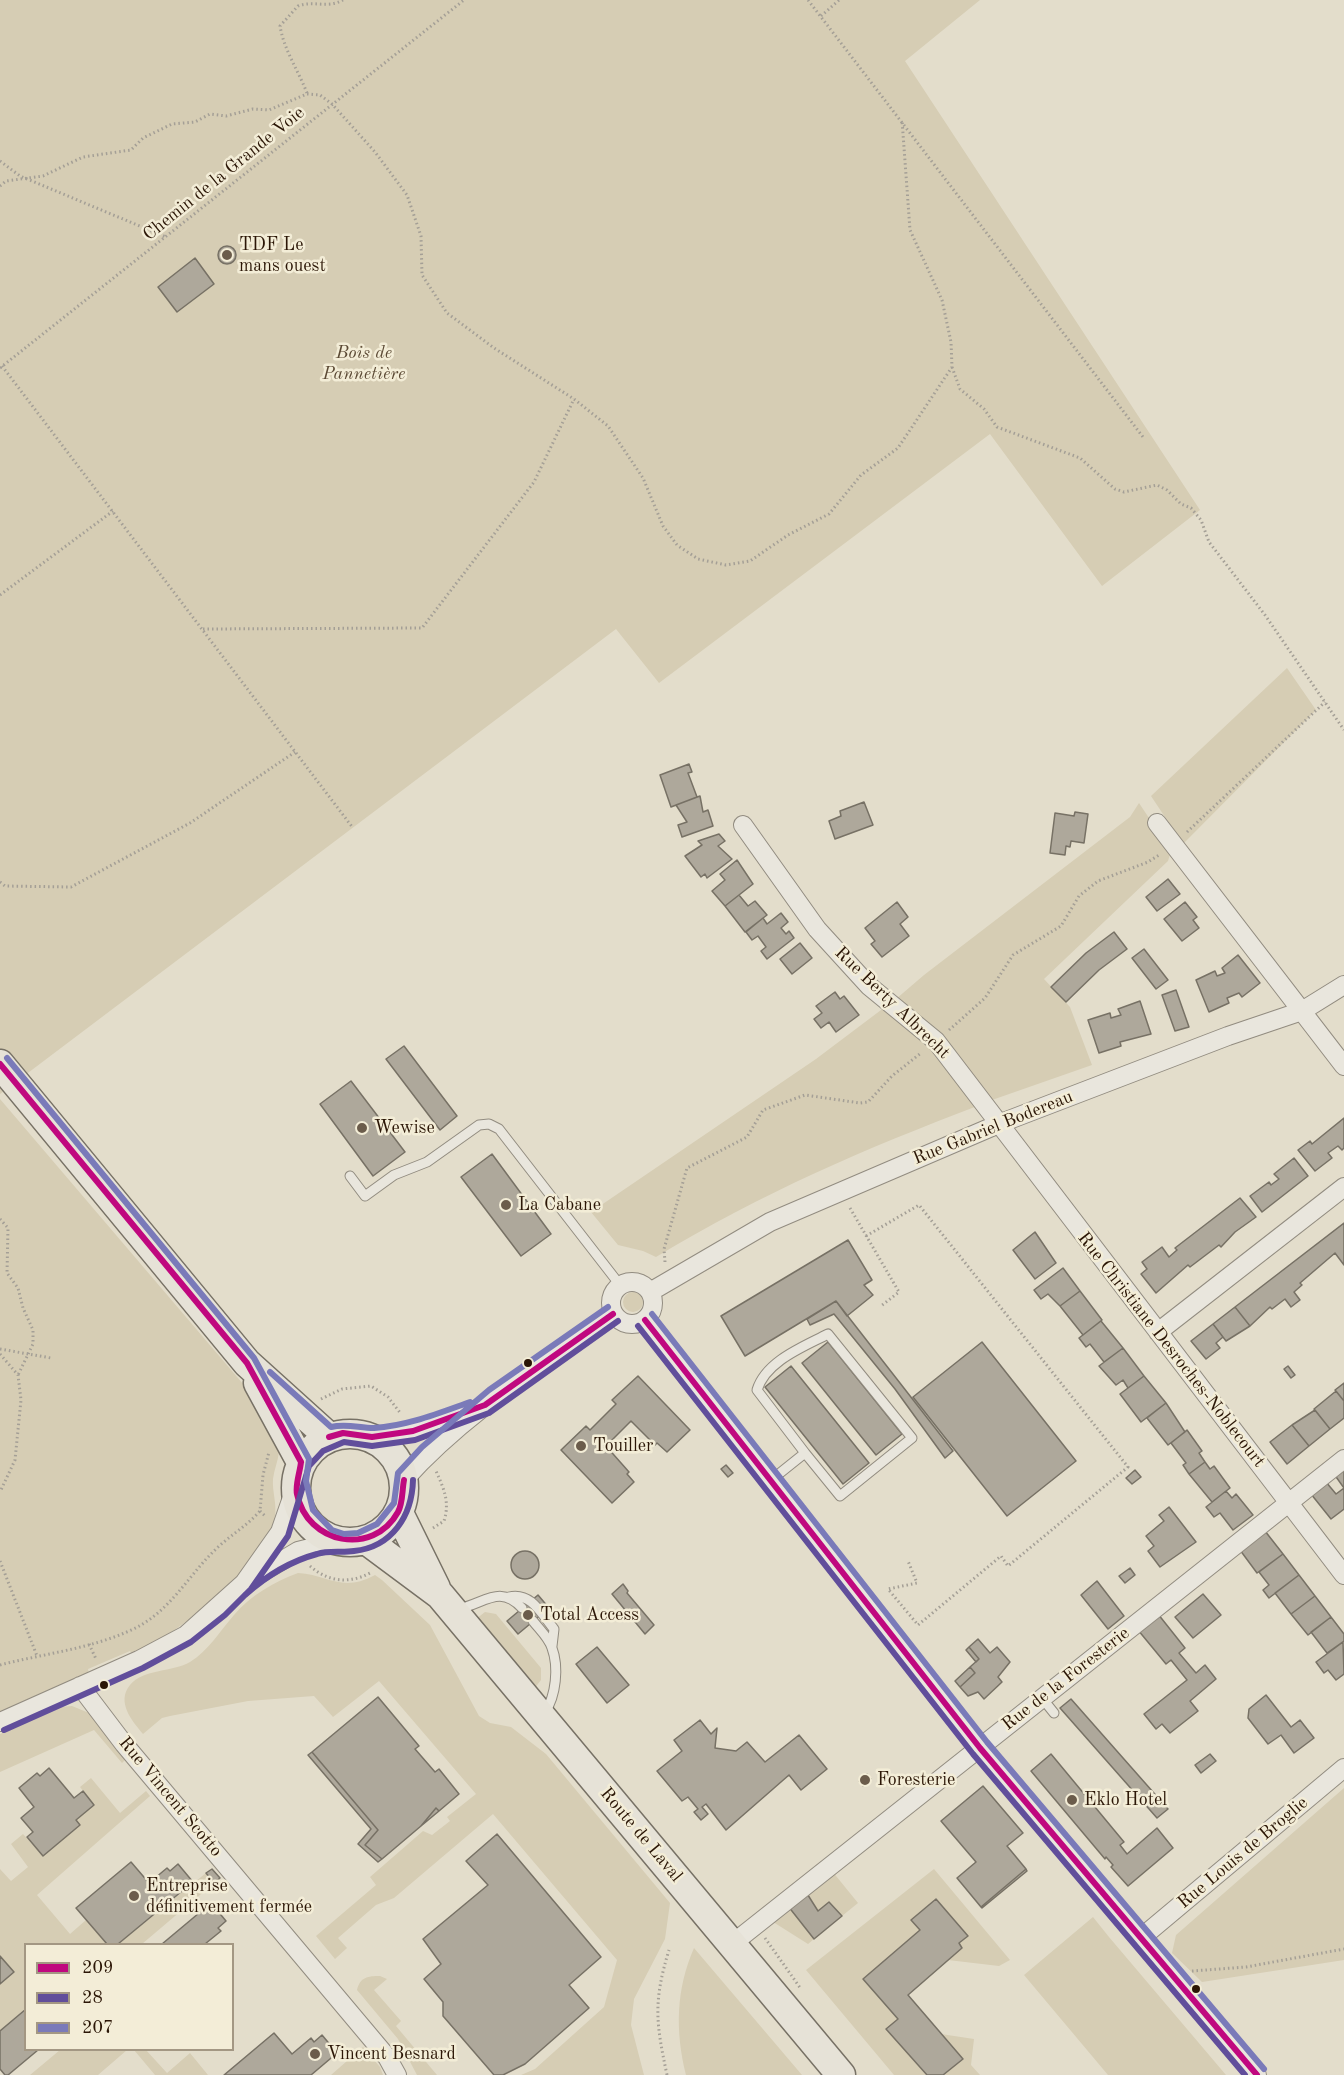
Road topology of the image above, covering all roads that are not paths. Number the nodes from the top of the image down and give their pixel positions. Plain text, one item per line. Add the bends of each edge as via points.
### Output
1 (1157, 823) dead end
2 (743, 825) dead end
3 (1344, 985) edge
4 (1302, 1011) junction
5 (0, 1064) edge
6 (1344, 1066) edge
7 (1000, 1123) junction
8 (350, 1176) dead end
9 (1344, 1186) edge
10 (620, 1285) junction
11 (650, 1292) junction
12 (613, 1314) junction
13 (645, 1320) junction
14 (1158, 1332) junction
15 (485, 1405) junction
16 (294, 1422) junction
17 (329, 1437) junction
18 (372, 1437) junction
19 (805, 1453) junction
20 (1344, 1459) edge
21 (298, 1475) junction
22 (404, 1480) junction
23 (770, 1481) junction
24 (1289, 1503) junction
25 (399, 1513) junction
26 (366, 1540) junction
27 (338, 1541) junction
28 (1344, 1575) edge
29 (244, 1583) junction
30 (509, 1596) junction
31 (446, 1603) junction
32 (522, 1608) dead end
33 (533, 1622) dead end
34 (552, 1646) junction
35 (80, 1686) junction
36 (1041, 1698) junction
37 (1054, 1713) dead end
38 (542, 1717) junction
39 (0, 1722) edge
40 (980, 1748) junction
41 (1344, 1768) edge
42 (1141, 1938) junction
43 (732, 1944) junction
44 (397, 2075) edge
45 (842, 2075) edge
46 (1257, 2075) edge

1 - 4 street
2 - 7 street, Rue Berty Albrecht via 817,929 870,986 936,1041
3 - 4 street, Rue Gabriel Bodereau
4 - 6 street
4 - 7 street, Rue Gabriel Bodereau
5 - 16 main road
7 - 11 street, Rue Gabriel Bodereau via 770,1221
7 - 14 street, Rue Christiane Desroches-Noblecourt
8 - 10 lane via 365,1196 394,1175 427,1162 479,1125 489,1124 499,1129
9 - 14 street
10 - 11 street via 639,1282
10 - 12 street via 612,1295
11 - 13 street via 653,1304
12 - 13 street via 628,1324
12 - 15 street
13 - 23 street
14 - 24 street, Rue Christiane Desroches-Noblecourt
15 - 18 street via 413,1431
15 - 22 street
16 - 17 main road
16 - 21 main road
17 - 18 main road via 350,1433
17 - 21 main road via 313,1448
18 - 22 main road via 394,1454
19 - 19 lane via 840,1496 912,1438 828,1334 771,1367 760,1378 757,1390
19 - 23 lane
20 - 24 street, Rue de la Foresterie
21 - 27 main road via 299,1506 308,1522 321,1534
21 - 29 street via 280,1532
22 - 25 main road via 405,1494
23 - 40 street
24 - 28 street, Rue Christiane Desroches-Noblecourt
24 - 36 street, Rue de la Foresterie
25 - 26 main road via 386,1529
25 - 31 main road, Route de Laval
26 - 27 main road
26 - 31 main road, Route de Laval
27 - 29 street via 298,1551
29 - 35 street via 186,1635
30 - 31 lane
30 - 32 lane
30 - 34 lane via 528,1598 554,1629
31 - 38 main road, Route de Laval
33 - 34 lane
34 - 38 lane via 552,1696
35 - 39 street
35 - 44 street, Rue Vincent Scotto via 124,1744 387,2057
36 - 37 lane
36 - 40 street, Rue de la Foresterie
38 - 43 main road, Route de Laval
40 - 42 street
40 - 43 street, Rue de la Foresterie
41 - 42 street, Rue Louis de Broglie
42 - 46 street
43 - 45 main road, Route de Laval

